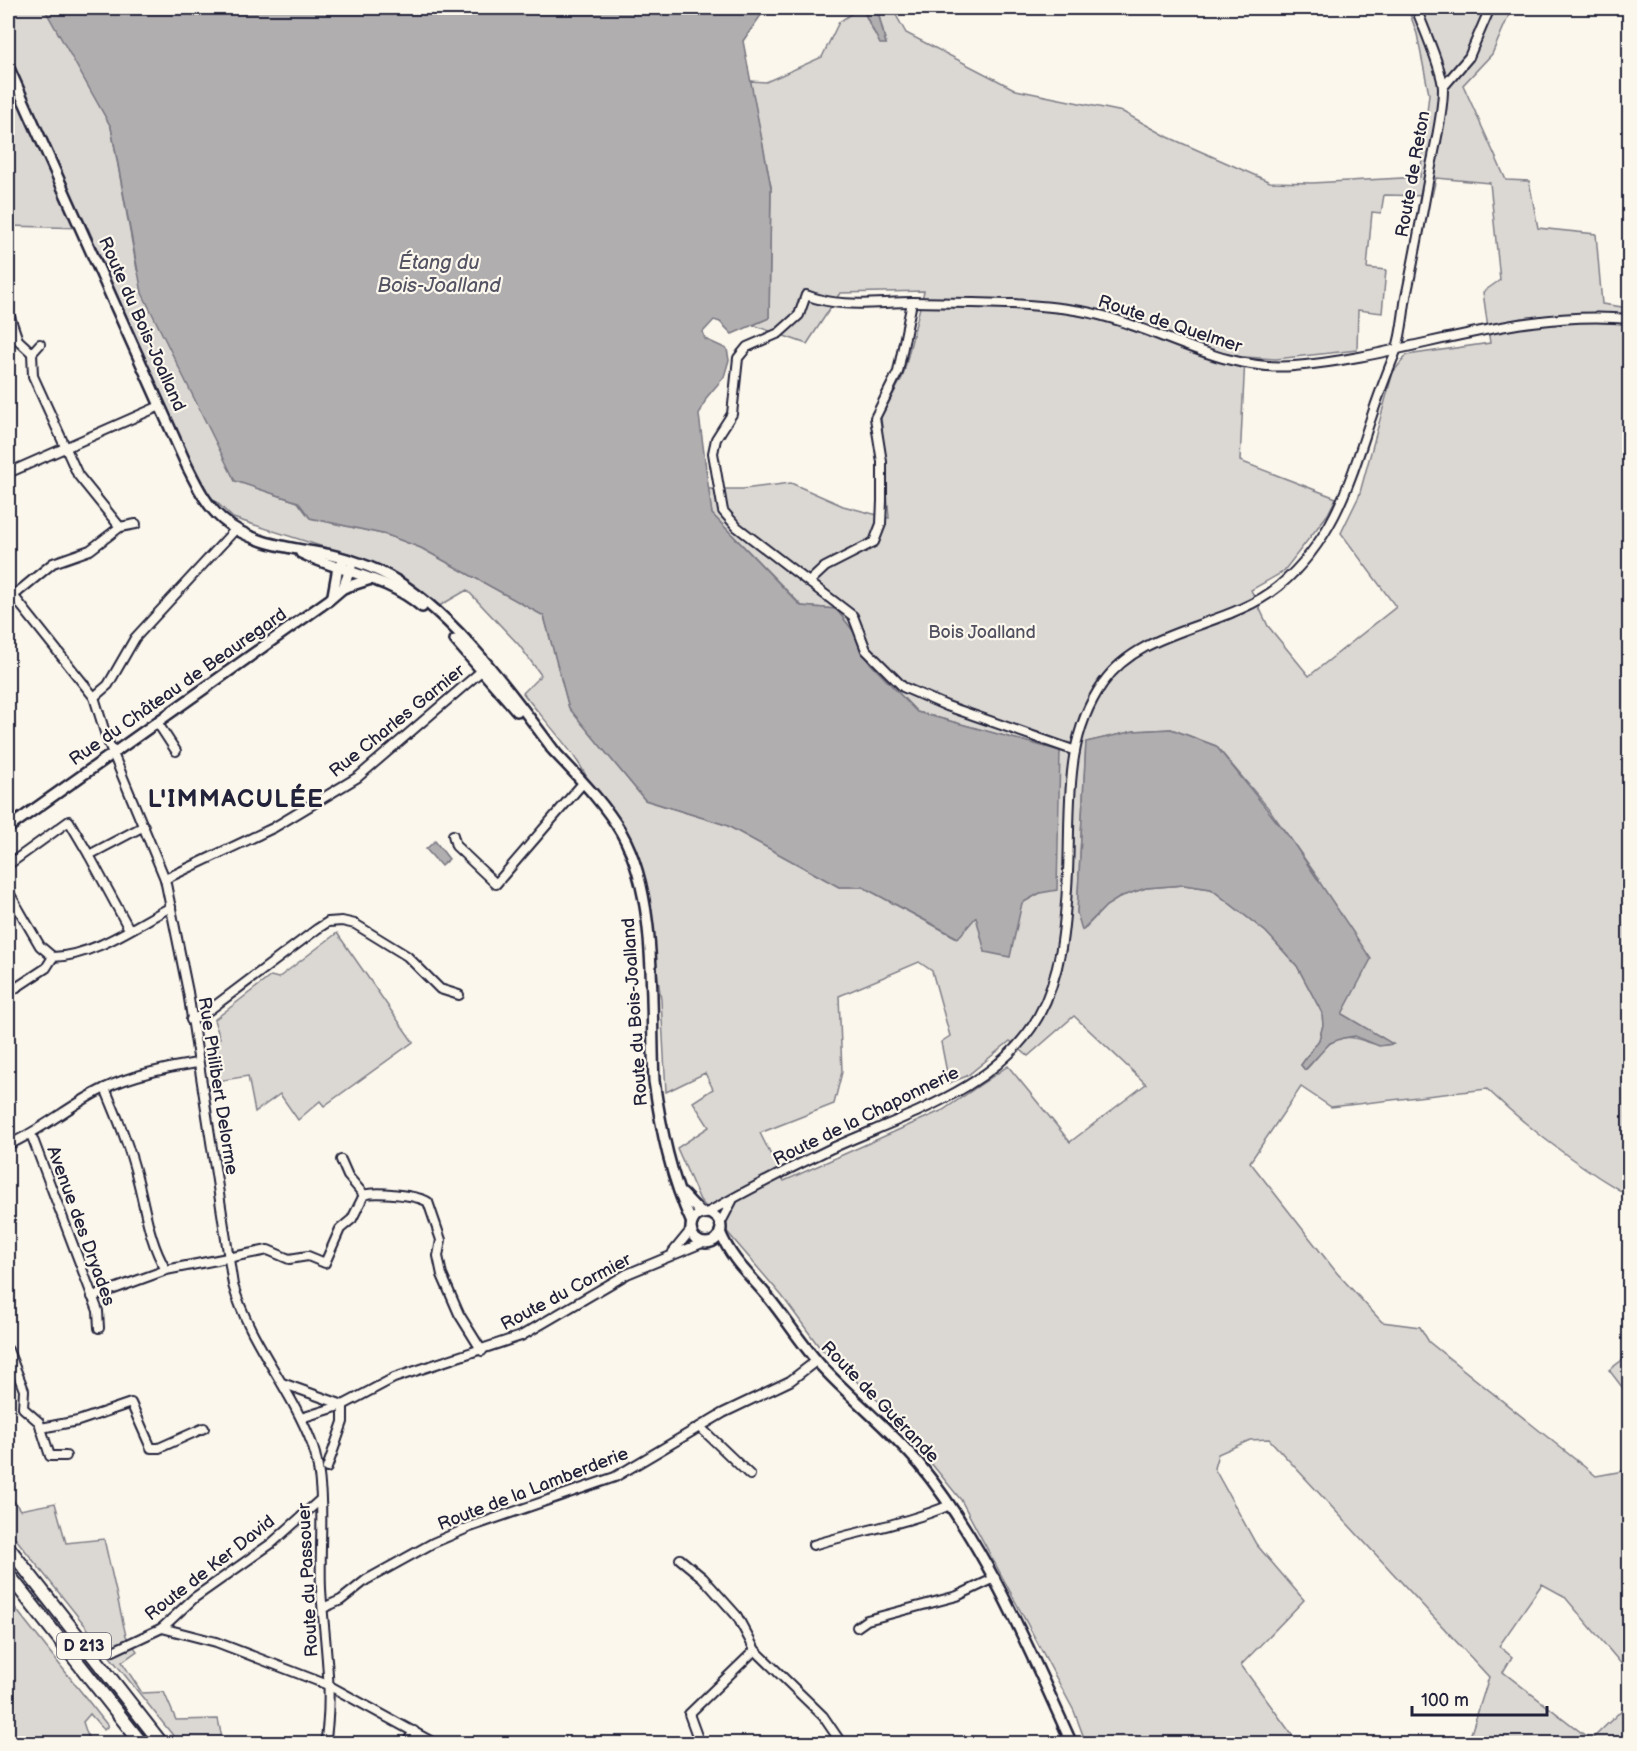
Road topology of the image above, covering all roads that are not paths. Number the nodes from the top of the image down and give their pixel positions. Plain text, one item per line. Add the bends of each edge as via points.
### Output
1 (1416, 8) edge
2 (1491, 8) edge
3 (8, 66) edge
4 (1444, 86) junction
5 (912, 302) junction
6 (8, 311) edge
7 (1629, 319) edge
8 (40, 344) dead end
9 (1396, 350) junction
10 (32, 353) junction
11 (160, 405) junction
12 (65, 448) junction
13 (8, 474) edge
14 (136, 524) dead end
15 (120, 527) junction
16 (234, 528) junction
17 (294, 550) junction
18 (351, 566) junction
19 (338, 567) junction
20 (374, 575) junction
21 (810, 582) junction
22 (343, 588) junction
23 (8, 589) edge
24 (333, 595) junction
25 (13, 596) junction
26 (485, 669) junction
27 (94, 697) junction
28 (157, 722) junction
29 (1073, 750) junction
30 (177, 751) dead end
31 (555, 752) junction
32 (113, 753) junction
33 (583, 783) junction
34 (144, 826) junction
35 (8, 828) edge
36 (453, 835) dead end
37 (89, 855) junction
38 (8, 865) edge
39 (165, 879) junction
40 (8, 891) edge
41 (171, 907) junction
42 (129, 928) junction
43 (53, 957) junction
44 (8, 993) edge
45 (459, 995) dead end
46 (191, 1020) junction
47 (197, 1063) junction
48 (105, 1088) junction
49 (31, 1134) junction
50 (8, 1145) edge
51 (341, 1160) dead end
52 (678, 1188) junction
53 (363, 1195) junction
54 (735, 1197) junction
55 (704, 1214) junction
56 (691, 1226) junction
57 (720, 1228) junction
58 (705, 1243) junction
59 (671, 1254) junction
60 (730, 1255) junction
61 (230, 1258) junction
62 (166, 1270) junction
63 (92, 1297) junction
64 (99, 1328) dead end
65 (8, 1350) edge
66 (482, 1351) junction
67 (816, 1361) junction
68 (282, 1383) junction
69 (343, 1405) junction
70 (301, 1418) junction
71 (700, 1427) junction
72 (41, 1428) junction
73 (204, 1428) dead end
74 (66, 1456) dead end
75 (327, 1468) dead end
76 (750, 1475) dead end
77 (320, 1500) junction
78 (950, 1505) junction
79 (813, 1545) dead end
80 (8, 1547) edge
81 (680, 1559) dead end
82 (8, 1574) edge
83 (995, 1578) junction
84 (323, 1608) junction
85 (857, 1627) dead end
86 (162, 1628) junction
87 (755, 1650) junction
88 (113, 1651) dead end
89 (328, 1684) junction
90 (414, 1731) junction
91 (142, 1743) edge
92 (162, 1743) edge
93 (325, 1743) edge
94 (406, 1743) edge
95 (436, 1743) edge
96 (700, 1743) edge
97 (842, 1743) edge
98 (1072, 1743) edge

1 - 4 street
2 - 4 street via 1469,57
3 - 11 street, Route du Bois-Joalland
4 - 9 street, Route de Reton
5 - 9 street, Route de Quelmer via 1079,311 1122,322 1219,358 1252,365 1293,366
5 - 21 street via 898,372 876,418 882,462 881,524 874,542 825,567
5 - 21 street, Route de Quelmer via 839,304 806,296 800,315 738,358 732,415 716,439 713,453 723,511 736,527
6 - 10 street via 18,340
7 - 9 street, Route de Quelmer via 1566,318
8 - 10 street
9 - 29 street, Route de Reton via 1344,501 1311,551 1277,587 1250,604 1137,652 1119,665 1088,710
10 - 12 street via 33,376
11 - 12 street
11 - 16 street, Route du Bois-Joalland via 201,493 220,518
12 - 13 street
12 - 15 street via 78,475
14 - 15 street
15 - 25 street via 90,550 53,563
16 - 17 street, Route du Bois-Joalland
16 - 27 street via 135,638 108,685
17 - 18 street, Route du Bois-Joalland via 321,553
17 - 19 street, Route du Bois-Joalland
18 - 19 street
18 - 20 street, Route du Bois-Joalland
18 - 22 street
19 - 24 street
20 - 22 street, Rue du Château de Beauregard
20 - 26 street, Route du Bois-Joalland via 416,602
21 - 29 street via 853,616 866,650 903,687
22 - 24 street, Rue du Château de Beauregard
23 - 25 street, Rue Philibert Delorme
24 - 28 street, Rue du Château de Beauregard
25 - 27 street, Rue Philibert Delorme
26 - 31 street, Route du Bois-Joalland
26 - 31 street, Route du Bois-Joalland via 508,691
26 - 39 street, Rue Charles Garnier via 358,777 283,823
27 - 32 street, Rue Philibert Delorme
28 - 30 street
28 - 32 street, Rue du Château de Beauregard
29 - 54 street, Route de la Chaponnerie via 1062,948 1053,983 1037,1019 1000,1062 975,1080
31 - 33 street, Route du Bois-Joalland
32 - 34 street, Rue Philibert Delorme
32 - 35 street, Rue du Château de Beauregard
33 - 36 street via 496,884 456,846
33 - 52 street, Route du Bois-Joalland via 621,833 635,864 647,924 654,1081 663,1137
34 - 37 street
34 - 39 street, Rue Philibert Delorme
37 - 38 street via 69,821
37 - 42 street
39 - 41 street, Rue Philibert Delorme
40 - 43 street via 40,946
41 - 42 street
41 - 46 street, Rue Philibert Delorme
42 - 43 street via 103,943
43 - 44 street via 46,968
45 - 46 street via 440,989 407,956 355,924 328,922
46 - 47 street, Rue Philibert Delorme
47 - 48 street
47 - 61 street, Rue Philibert Delorme
48 - 49 street
48 - 62 street via 128,1143 155,1252
49 - 50 street
49 - 63 street, Avenue des Dryades
51 - 53 street
52 - 55 street, Route du Bois-Joalland via 692,1207
52 - 56 street, Route du Bois-Joalland
53 - 61 street via 352,1219 340,1229 325,1263 309,1256 289,1259 268,1250
53 - 66 street via 412,1195 428,1202 441,1240 438,1256 442,1275 459,1314
54 - 55 street, Route de la Chaponnerie
54 - 57 street
55 - 56 street
55 - 57 street via 714,1216
56 - 58 street via 694,1238
56 - 59 street
57 - 58 street via 717,1238
57 - 60 street, Route de Guérande
58 - 59 street, Route du Cormier
58 - 60 street, Route de Guérande
59 - 66 street, Route du Cormier via 627,1274 521,1336
60 - 67 street, Route de Guérande via 768,1297
61 - 62 street
61 - 68 street, Rue Philibert Delorme via 242,1315
62 - 63 street
63 - 64 street, Avenue des Dryades
65 - 72 street via 24,1390 23,1408
66 - 69 street, Route du Cormier via 394,1378
67 - 71 street, Route de la Lamberderie via 790,1381
67 - 78 street, Route de Guérande via 901,1443
68 - 69 street
68 - 70 street, Rue Philibert Delorme
69 - 70 street, Route du Cormier
69 - 75 street via 343,1422
70 - 77 street, Route du Passouer via 313,1447
71 - 76 street
71 - 84 street, Route de la Lamberderie via 615,1477 433,1543
72 - 73 street via 78,1421 131,1403 151,1448
72 - 74 street via 50,1456
77 - 84 street, Route du Passouer
77 - 86 street, Route de Ker David via 272,1543 194,1598
78 - 79 street via 912,1520
78 - 83 street, Route de Guérande
80 - 92 highway, D 213
81 - 87 street via 737,1616
82 - 91 highway, D 213
83 - 85 street via 957,1596 867,1620
83 - 98 street, Route de Guérande
84 - 89 street, Route du Passouer
86 - 88 street, Route de Ker David
86 - 89 street via 226,1645
87 - 96 street via 689,1714
87 - 97 street via 823,1716
89 - 90 street
89 - 93 street, Route du Passouer
90 - 94 street
90 - 95 street

